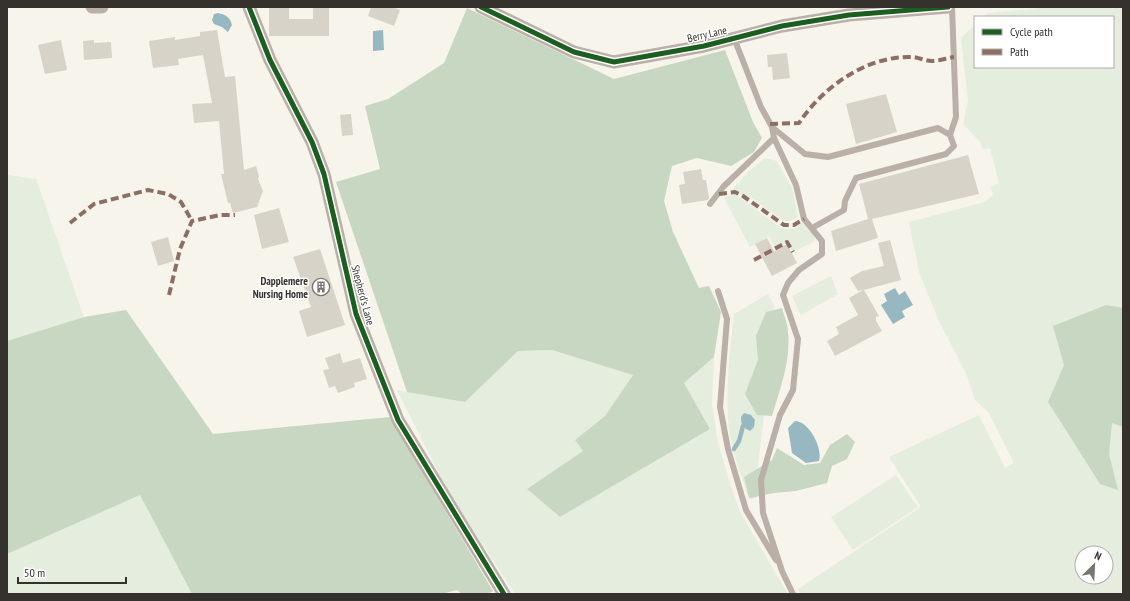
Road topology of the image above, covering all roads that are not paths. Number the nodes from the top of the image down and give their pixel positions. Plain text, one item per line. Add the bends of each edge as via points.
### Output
1 (92, 7) edge
2 (102, 7) edge
3 (249, 7) edge
4 (481, 7) edge
5 (948, 7) edge
6 (952, 7) edge
7 (734, 38) junction
8 (772, 127) junction
9 (950, 135) junction
10 (774, 138) junction
11 (710, 204) dead end
12 (812, 228) junction
13 (718, 291) dead end
14 (782, 571) junction
15 (504, 594) edge
16 (794, 594) edge

1 - 2 street
3 - 15 street, Shepherd's Lane via 270,60 312,142 324,174 356,314 389,400 398,420
4 - 7 street, Berry Lane via 574,52 614,62
5 - 7 street, Berry Lane via 849,15 782,26
6 - 9 lane via 956,117
7 - 8 lane via 761,107
8 - 9 lane via 805,154 828,157 938,128
8 - 10 lane
9 - 12 lane via 954,146 946,154 856,178 845,200 844,210
10 - 11 lane via 724,186
10 - 12 lane via 796,185 804,219
12 - 14 lane via 822,241 822,254 792,278 783,295 798,339 792,390 780,415 761,480 763,513
13 - 14 lane via 727,319 720,407 728,449 746,510
14 - 16 lane

